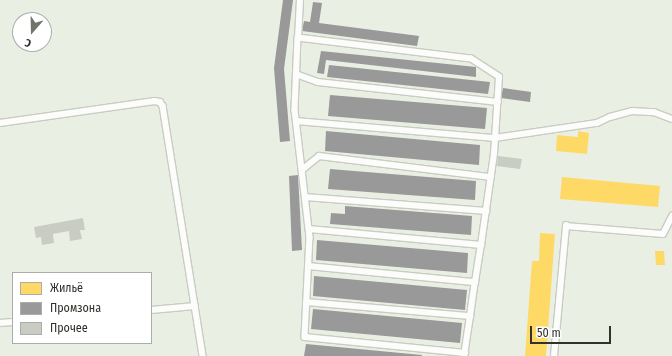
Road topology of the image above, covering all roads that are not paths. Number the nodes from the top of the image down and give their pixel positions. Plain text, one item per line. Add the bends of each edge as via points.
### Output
1 (300, 0) edge
2 (298, 38) junction
3 (296, 74) junction
4 (498, 102) junction
5 (672, 119) edge
6 (296, 121) junction
7 (0, 122) edge
8 (495, 138) junction
9 (302, 170) junction
10 (491, 177) junction
11 (306, 197) junction
12 (486, 211) junction
13 (672, 216) edge
14 (309, 229) junction
15 (481, 245) junction
16 (308, 266) junction
17 (475, 282) junction
18 (306, 302) junction
19 (195, 306) junction
20 (152, 310) edge
21 (470, 316) junction
22 (12, 322) edge
23 (0, 323) edge
24 (465, 354) edge
25 (203, 356) edge
26 (554, 356) edge

1 - 2 lane
2 - 3 lane
2 - 4 lane via 471,59 499,77
3 - 4 lane via 318,82
3 - 6 lane
4 - 8 lane
5 - 8 lane via 654,112 632,111 597,123
6 - 8 lane
6 - 9 lane
7 - 19 lane via 160,102 163,106
8 - 10 lane
9 - 10 lane via 319,156
9 - 11 lane
10 - 12 lane
11 - 12 lane
11 - 14 lane
12 - 15 lane
13 - 26 lane via 663,234 566,226
14 - 15 lane
14 - 16 lane
15 - 17 lane
16 - 17 lane
16 - 18 lane
17 - 21 lane
18 - 21 lane
18 - 24 lane via 305,337
19 - 20 lane
19 - 25 lane
21 - 24 lane
22 - 23 lane

